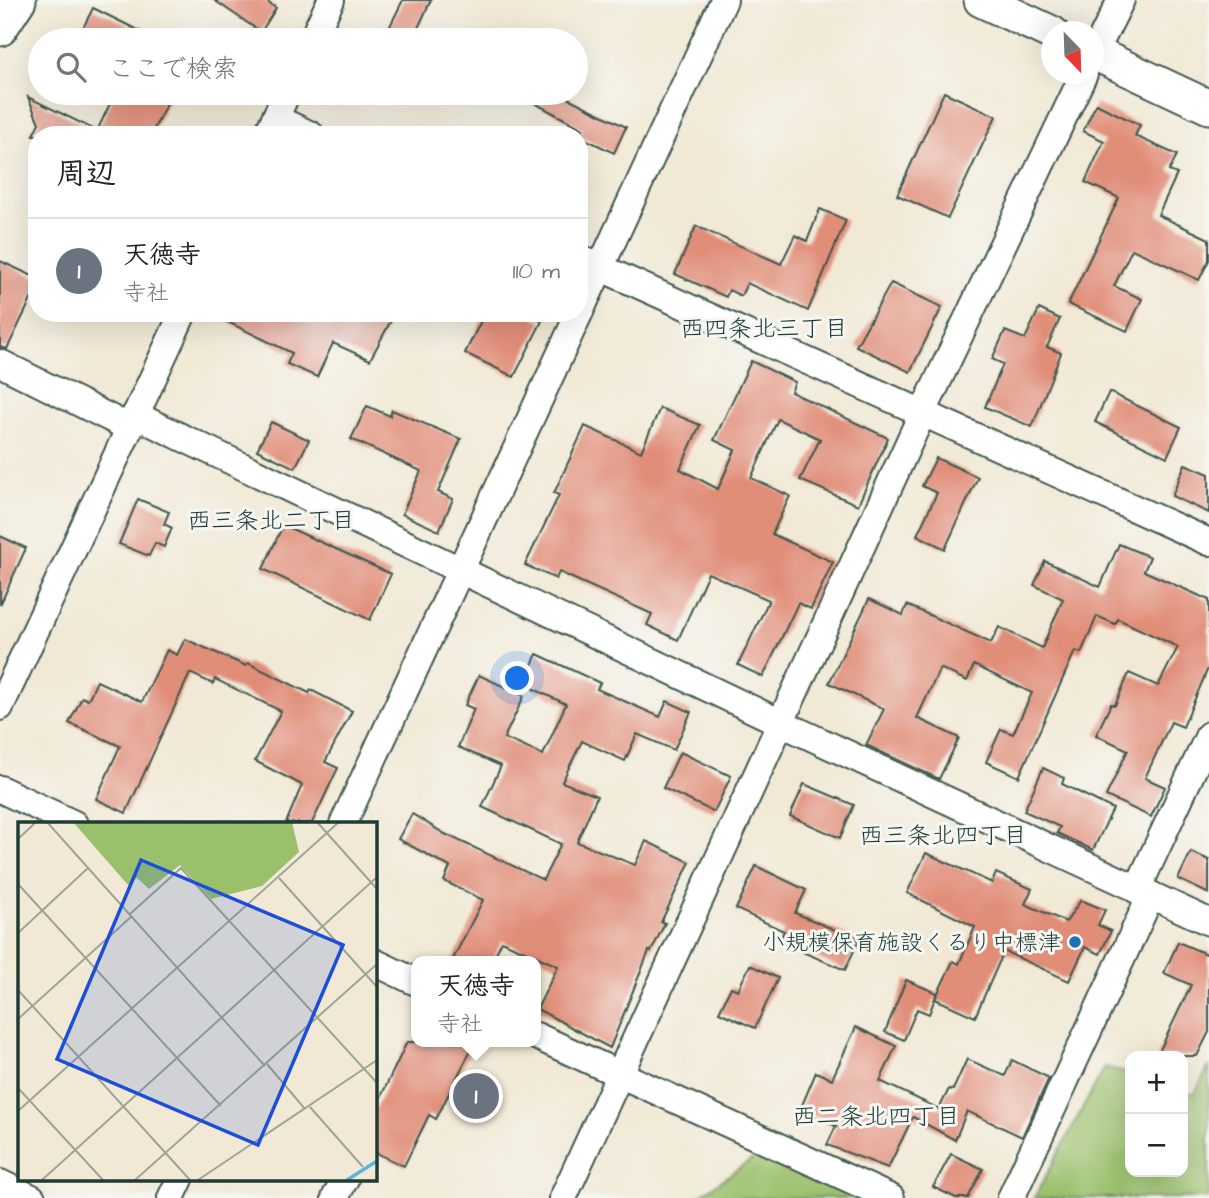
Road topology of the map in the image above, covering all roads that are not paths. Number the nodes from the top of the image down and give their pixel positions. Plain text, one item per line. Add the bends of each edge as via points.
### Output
1 (19, 0) edge
2 (331, 0) edge
3 (724, 0) edge
4 (981, 0) edge
5 (1121, 0) edge
6 (318, 28) edge
7 (1041, 28) edge
8 (0, 29) edge
9 (1104, 33) edge
10 (1104, 58) edge
11 (1079, 84) edge
12 (281, 105) edge
13 (1209, 107) edge
14 (271, 126) edge
15 (590, 263) edge
16 (179, 322) edge
17 (565, 322) edge
18 (0, 363) edge
19 (923, 412) junction
20 (132, 421) junction
21 (1209, 542) edge
22 (462, 571) junction
23 (0, 707) edge
24 (781, 723) junction
25 (1209, 736) edge
26 (0, 789) edge
27 (70, 822) edge
28 (344, 822) edge
29 (1144, 893) junction
30 (1209, 922) edge
31 (376, 963) edge
32 (411, 980) edge
33 (541, 1039) edge
34 (615, 1081) junction
35 (180, 1180) edge
36 (344, 1180) edge
37 (0, 1183) edge
38 (32, 1198) edge
39 (171, 1198) edge
40 (335, 1198) edge
41 (563, 1198) edge
42 (848, 1198) edge
43 (891, 1198) edge
44 (1011, 1198) edge

1 - 8 main road
2 - 6 street
3 - 15 street
4 - 7 main road
5 - 9 street
10 - 13 main road
11 - 19 street
12 - 14 street
15 - 19 street
16 - 20 street
17 - 22 street
18 - 20 street
19 - 21 street
19 - 24 street
20 - 22 street
20 - 23 street
22 - 24 street
22 - 28 street
24 - 29 street
24 - 34 street
25 - 29 street
26 - 27 street
29 - 30 street
29 - 44 street
31 - 32 street
33 - 34 street
34 - 41 street
34 - 42 street via 849,1194
34 - 43 street
35 - 39 street
36 - 40 street
37 - 38 street

